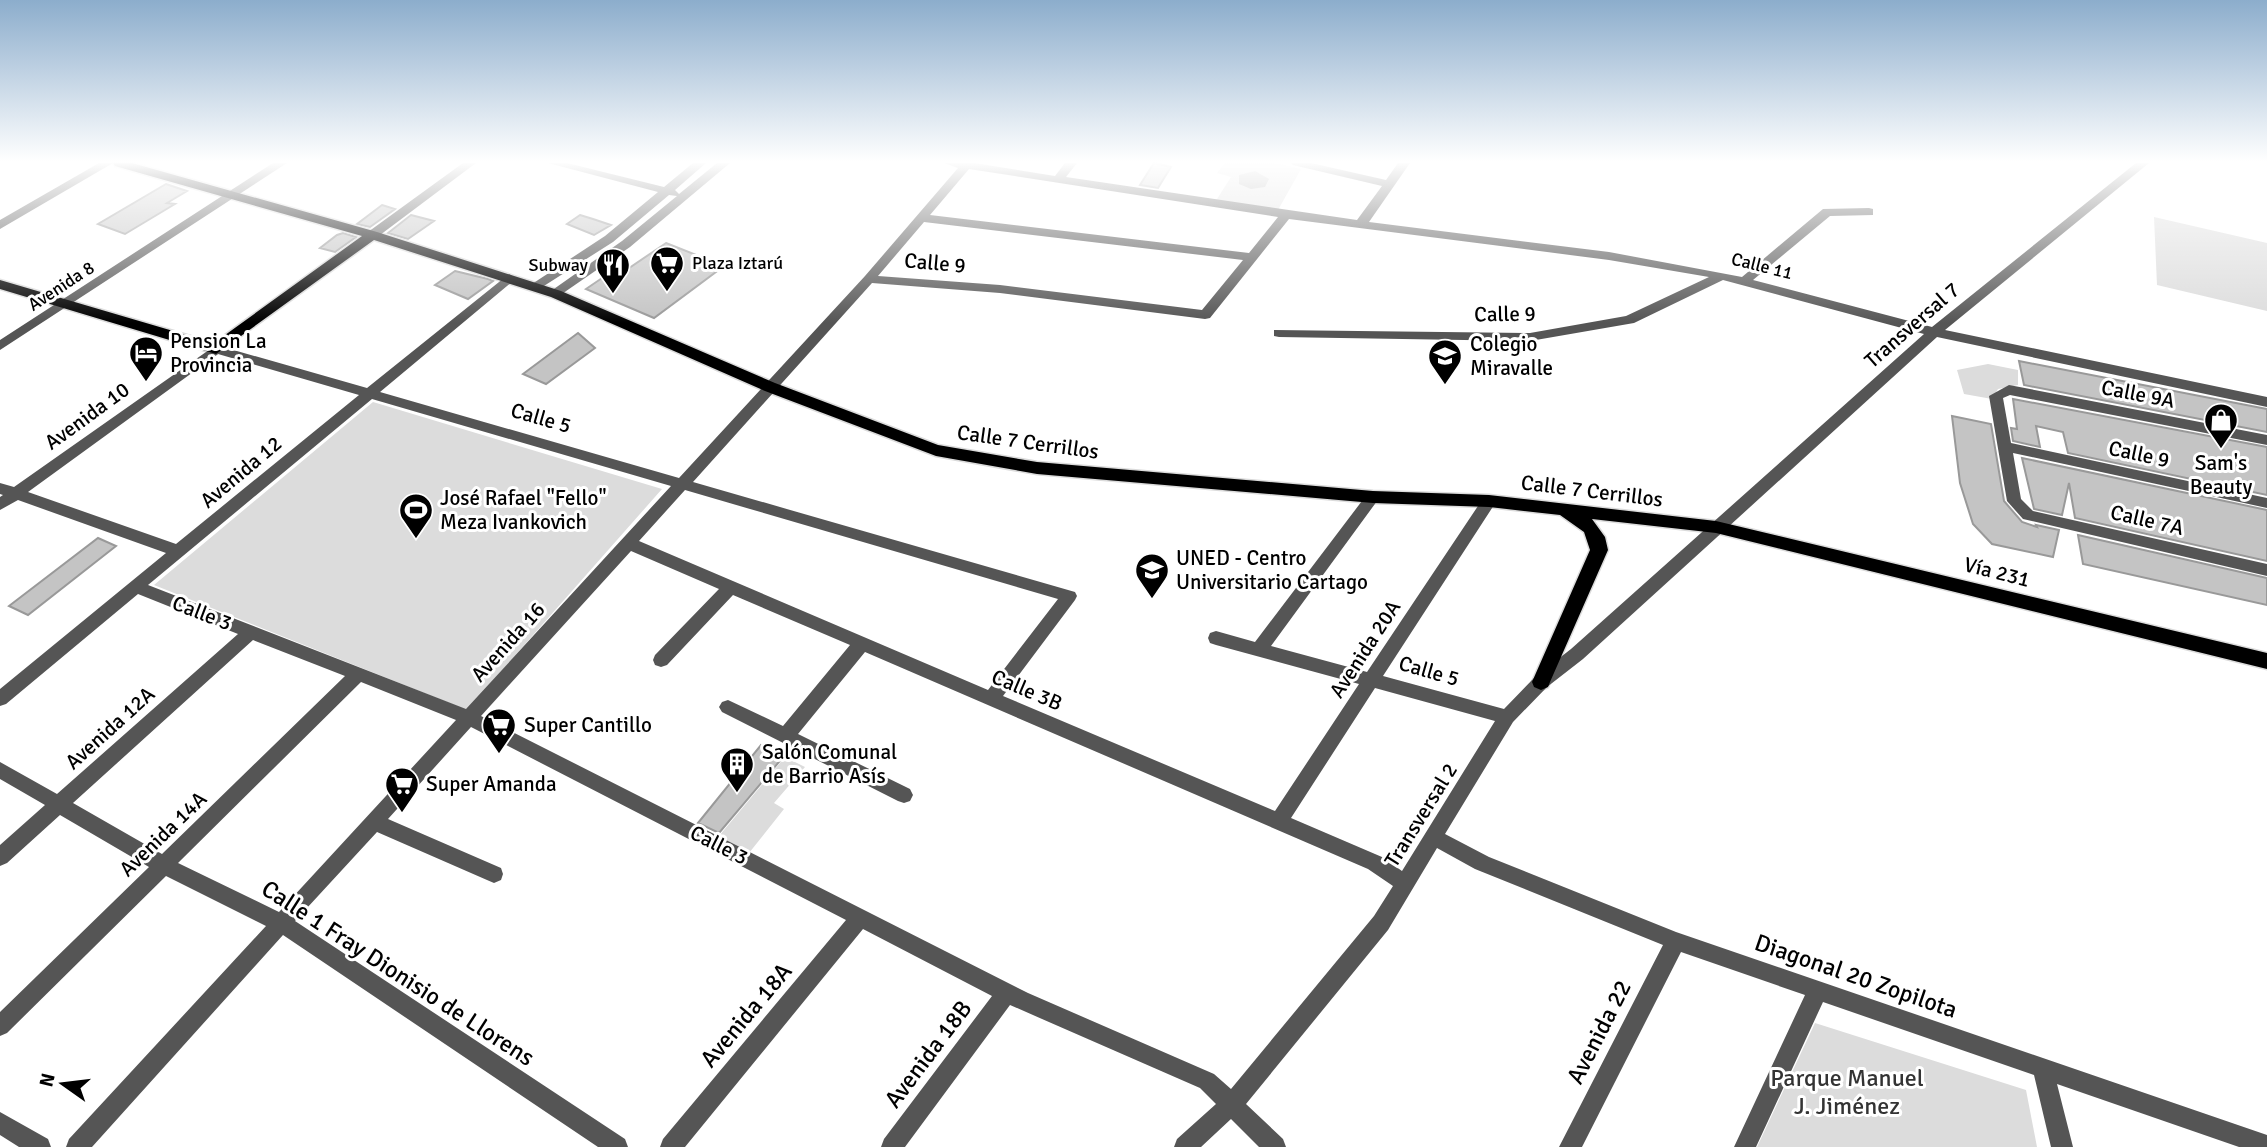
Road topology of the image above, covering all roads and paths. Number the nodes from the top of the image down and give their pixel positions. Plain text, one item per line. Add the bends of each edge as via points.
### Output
1 (199, 217) edge
2 (305, 217) edge
3 (397, 217) edge
4 (637, 217) edge
5 (658, 217) edge
6 (1285, 217) edge
7 (1299, 217) edge
8 (1366, 217) edge
9 (1822, 217) edge
10 (2076, 217) edge
11 (921, 218) joint
12 (1361, 224) junction
13 (372, 235) junction
14 (1252, 257) junction
15 (1722, 276) junction
16 (509, 278) junction
17 (869, 279) junction
18 (1745, 281) junction
19 (0, 284) edge
20 (536, 287) junction
21 (556, 293) junction
22 (64, 304) junction
23 (1934, 331) junction
24 (1279, 333) dead end
25 (0, 346) edge
26 (216, 349) junction
27 (770, 387) junction
28 (370, 393) junction
29 (2267, 402) edge
30 (2267, 440) edge
31 (2003, 446) junction
32 (684, 482) junction
33 (0, 488) edge
34 (16, 494) junction
35 (1373, 497) junction
36 (1489, 500) junction
37 (2267, 503) edge
38 (0, 505) edge
39 (1555, 508) junction
40 (1716, 527) junction
41 (628, 543) junction
42 (178, 551) junction
43 (2267, 570) edge
44 (136, 587) junction
45 (729, 588) junction
46 (251, 632) junction
47 (1216, 638) dead end
48 (862, 643) junction
49 (1259, 649) junction
50 (661, 660) dead end
51 (2267, 661) edge
52 (358, 674) junction
53 (1372, 679) junction
54 (1541, 682) junction
55 (0, 699) edge
56 (991, 699) junction
57 (728, 707) dead end
58 (1507, 717) junction
59 (470, 718) junction
60 (785, 737) junction
61 (0, 770) edge
62 (904, 795) dead end
63 (59, 804) junction
64 (374, 822) junction
65 (1278, 822) junction
66 (1435, 838) junction
67 (0, 857) edge
68 (163, 865) junction
69 (494, 874) dead end
70 (1406, 884) junction
71 (861, 917) junction
72 (281, 923) junction
73 (1675, 941) junction
74 (1817, 991) junction
75 (1007, 992) junction
76 (0, 1026) edge
77 (2043, 1070) junction
78 (1233, 1103) junction
79 (0, 1124) edge
80 (2267, 1146) edge
81 (40, 1147) edge
82 (76, 1147) edge
83 (617, 1147) edge
84 (671, 1147) edge
85 (892, 1147) edge
86 (1185, 1147) edge
87 (1275, 1147) edge
88 (1570, 1147) edge
89 (1745, 1147) edge
90 (2062, 1147) edge

1 - 22 street, Avenida 8
2 - 13 main road, Calle 7 Cerrillos
3 - 13 street, Avenida 10
4 - 20 street
5 - 21 street
6 - 14 street
7 - 12 street, Calle 11
8 - 12 street
9 - 18 street
10 - 23 street, Transversal 7
11 - 14 street
11 - 17 street, Avenida 16
12 - 15 street, Calle 11 via 1609,256
13 - 16 main road, Calle 7 Cerrillos
13 - 26 main road, Avenida 10
14 - 17 street, Calle 9 via 1205,315 1000,289
15 - 18 street, Calle 11
15 - 24 street, Calle 9 via 1629,320 1530,337
16 - 20 main road, Calle 7 Cerrillos
16 - 28 street, Avenida 12
17 - 27 street, Avenida 16
18 - 23 street, Calle 11
19 - 22 main road, Calle 5
20 - 21 main road, Calle 7 Cerrillos
21 - 27 main road, Calle 7 Cerrillos
22 - 25 street, Avenida 8
22 - 26 main road, Calle 5
23 - 29 street, Calle 11
23 - 40 street, Transversal 7
26 - 28 street, Calle 5
26 - 34 street, Avenida 10
27 - 32 street, Avenida 16
27 - 35 main road, Calle 7 Cerrillos via 936,450 1037,468
28 - 32 street, Calle 5
28 - 42 street, Avenida 12
30 - 31 street, Calle 9A via 2009,390 1996,396
31 - 37 street, Calle 9
31 - 43 street, Calle 7A via 2014,501 2028,515
32 - 41 street, Avenida 16
32 - 56 street, Calle 5 via 1069,596
33 - 34 street
34 - 38 street, Avenida 10
34 - 42 street
35 - 36 main road, Calle 7 Cerrillos
35 - 49 street
36 - 39 main road, Calle 7 Cerrillos
36 - 53 street, Avenida 20A
39 - 40 main road, Calle 7 Cerrillos
39 - 54 main road via 1592,527 1599,550
40 - 51 main road, Vía 231
40 - 54 street, Transversal 2
41 - 45 street, Calle 3B
41 - 59 street, Avenida 16
42 - 44 street, Avenida 12
44 - 46 street, Calle 3
44 - 55 street, Avenida 12
45 - 48 street, Calle 3B
45 - 50 street
46 - 52 street, Calle 3
46 - 63 street, Avenida 12A
47 - 49 street, Calle 5
48 - 56 street, Calle 3B
48 - 60 street
49 - 53 street, Calle 5
52 - 59 street, Calle 3
52 - 68 street, Avenida 14A
53 - 58 street, Calle 5
53 - 65 street, Avenida 20A
54 - 58 street, Transversal 2
56 - 65 street, Calle 3B
57 - 60 street
58 - 66 street, Transversal 2
59 - 64 street, Avenida 16
59 - 71 street, Calle 3
60 - 62 street
61 - 63 street, Calle 1 Fray Dionisio de Llorens
63 - 67 street, Avenida 12A
63 - 68 street, Calle 1 Fray Dionisio de Llorens
64 - 69 street
64 - 72 street, Avenida 16
65 - 70 street, Calle 3B via 1375,863
66 - 70 street, Transversal 2
66 - 73 street, Diagonal 20 Zopilota via 1482,863
68 - 72 street, Calle 1 Fray Dionisio de Llorens
68 - 76 street, Avenida 14A
70 - 78 street, Transversal 2 via 1381,923
71 - 75 street, Calle 3
71 - 84 street, Avenida 18A
72 - 82 street, Avenida 16
72 - 83 street, Calle 1 Fray Dionisio de Llorens
73 - 74 street, Diagonal 20 Zopilota
73 - 88 street, Avenida 22
74 - 77 street, Diagonal 20 Zopilota
74 - 89 street
75 - 78 street, Calle 3 via 1207,1081
75 - 85 street, Avenida 18B
77 - 80 street, Diagonal 20 Zopilota
77 - 90 street
78 - 86 street, Transversal 2
78 - 87 street, Calle 3
79 - 81 street

